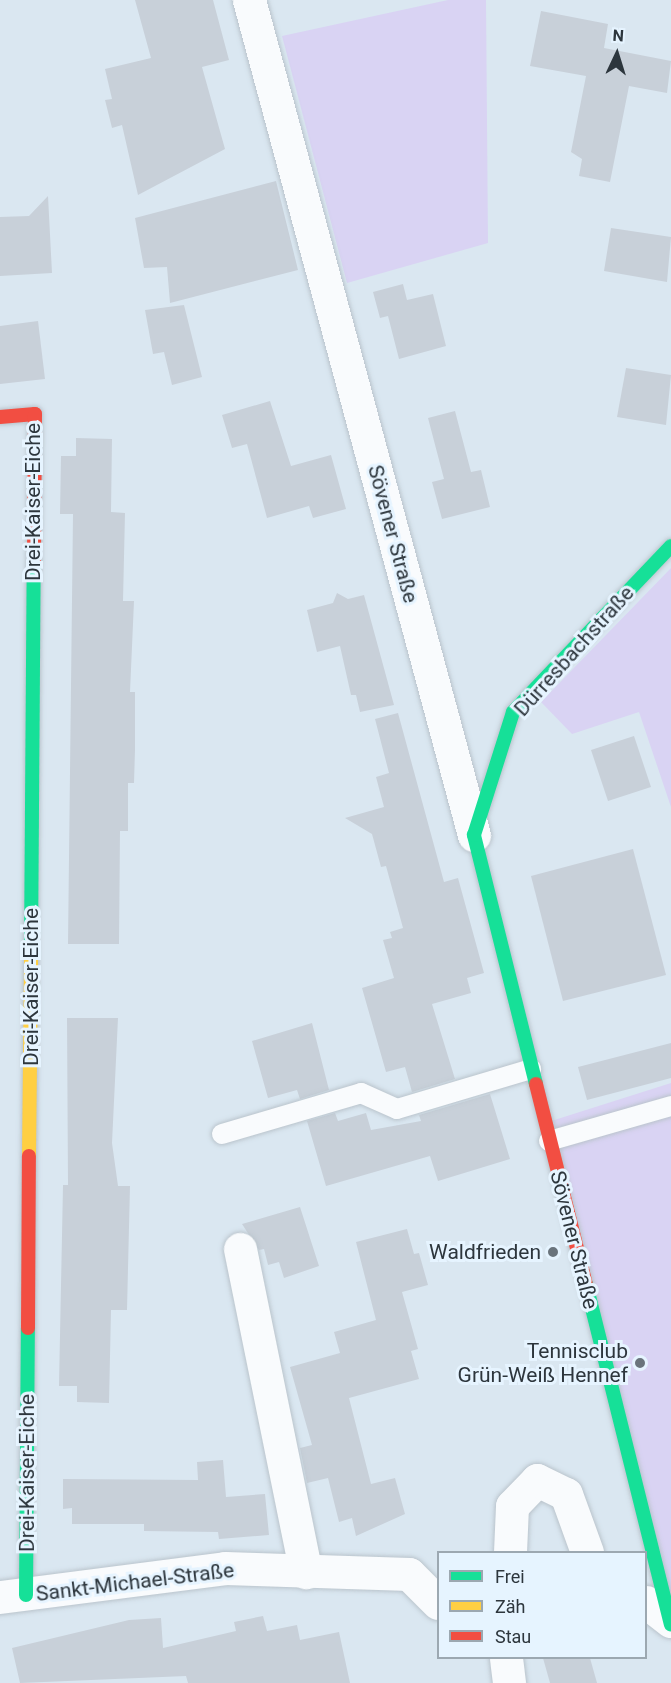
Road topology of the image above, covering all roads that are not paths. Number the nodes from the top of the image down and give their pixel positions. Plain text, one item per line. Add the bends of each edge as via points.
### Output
1 (249, 0) edge
2 (0, 417) edge
3 (671, 546) edge
4 (474, 835) junction
5 (531, 1069) junction
6 (671, 1106) edge
7 (222, 1134) dead end
8 (549, 1141) junction
9 (240, 1250) dead end
10 (510, 1551) edge
11 (587, 1551) edge
12 (647, 1551) edge
13 (647, 1553) edge
14 (306, 1572) junction
15 (13, 1596) edge
16 (437, 1602) edge
17 (662, 1616) edge
18 (506, 1659) edge
19 (509, 1683) edge

1 - 4 street, Sövener Straße
2 - 15 street, Drei-Kaiser-Eiche via 35,414
3 - 4 street, Dürresbachstraße via 513,712
4 - 5 street, Sövener Straße
5 - 7 lane via 397,1110 361,1093
5 - 8 street, Sövener Straße
6 - 8 lane
8 - 12 street, Sövener Straße
9 - 14 street
10 - 11 street via 512,1506 537,1480 566,1494
13 - 17 street, Sövener Straße
14 - 15 street, Sankt-Michael-Straße via 225,1568
14 - 16 street, Sankt-Michael-Straße via 409,1574
18 - 19 street

